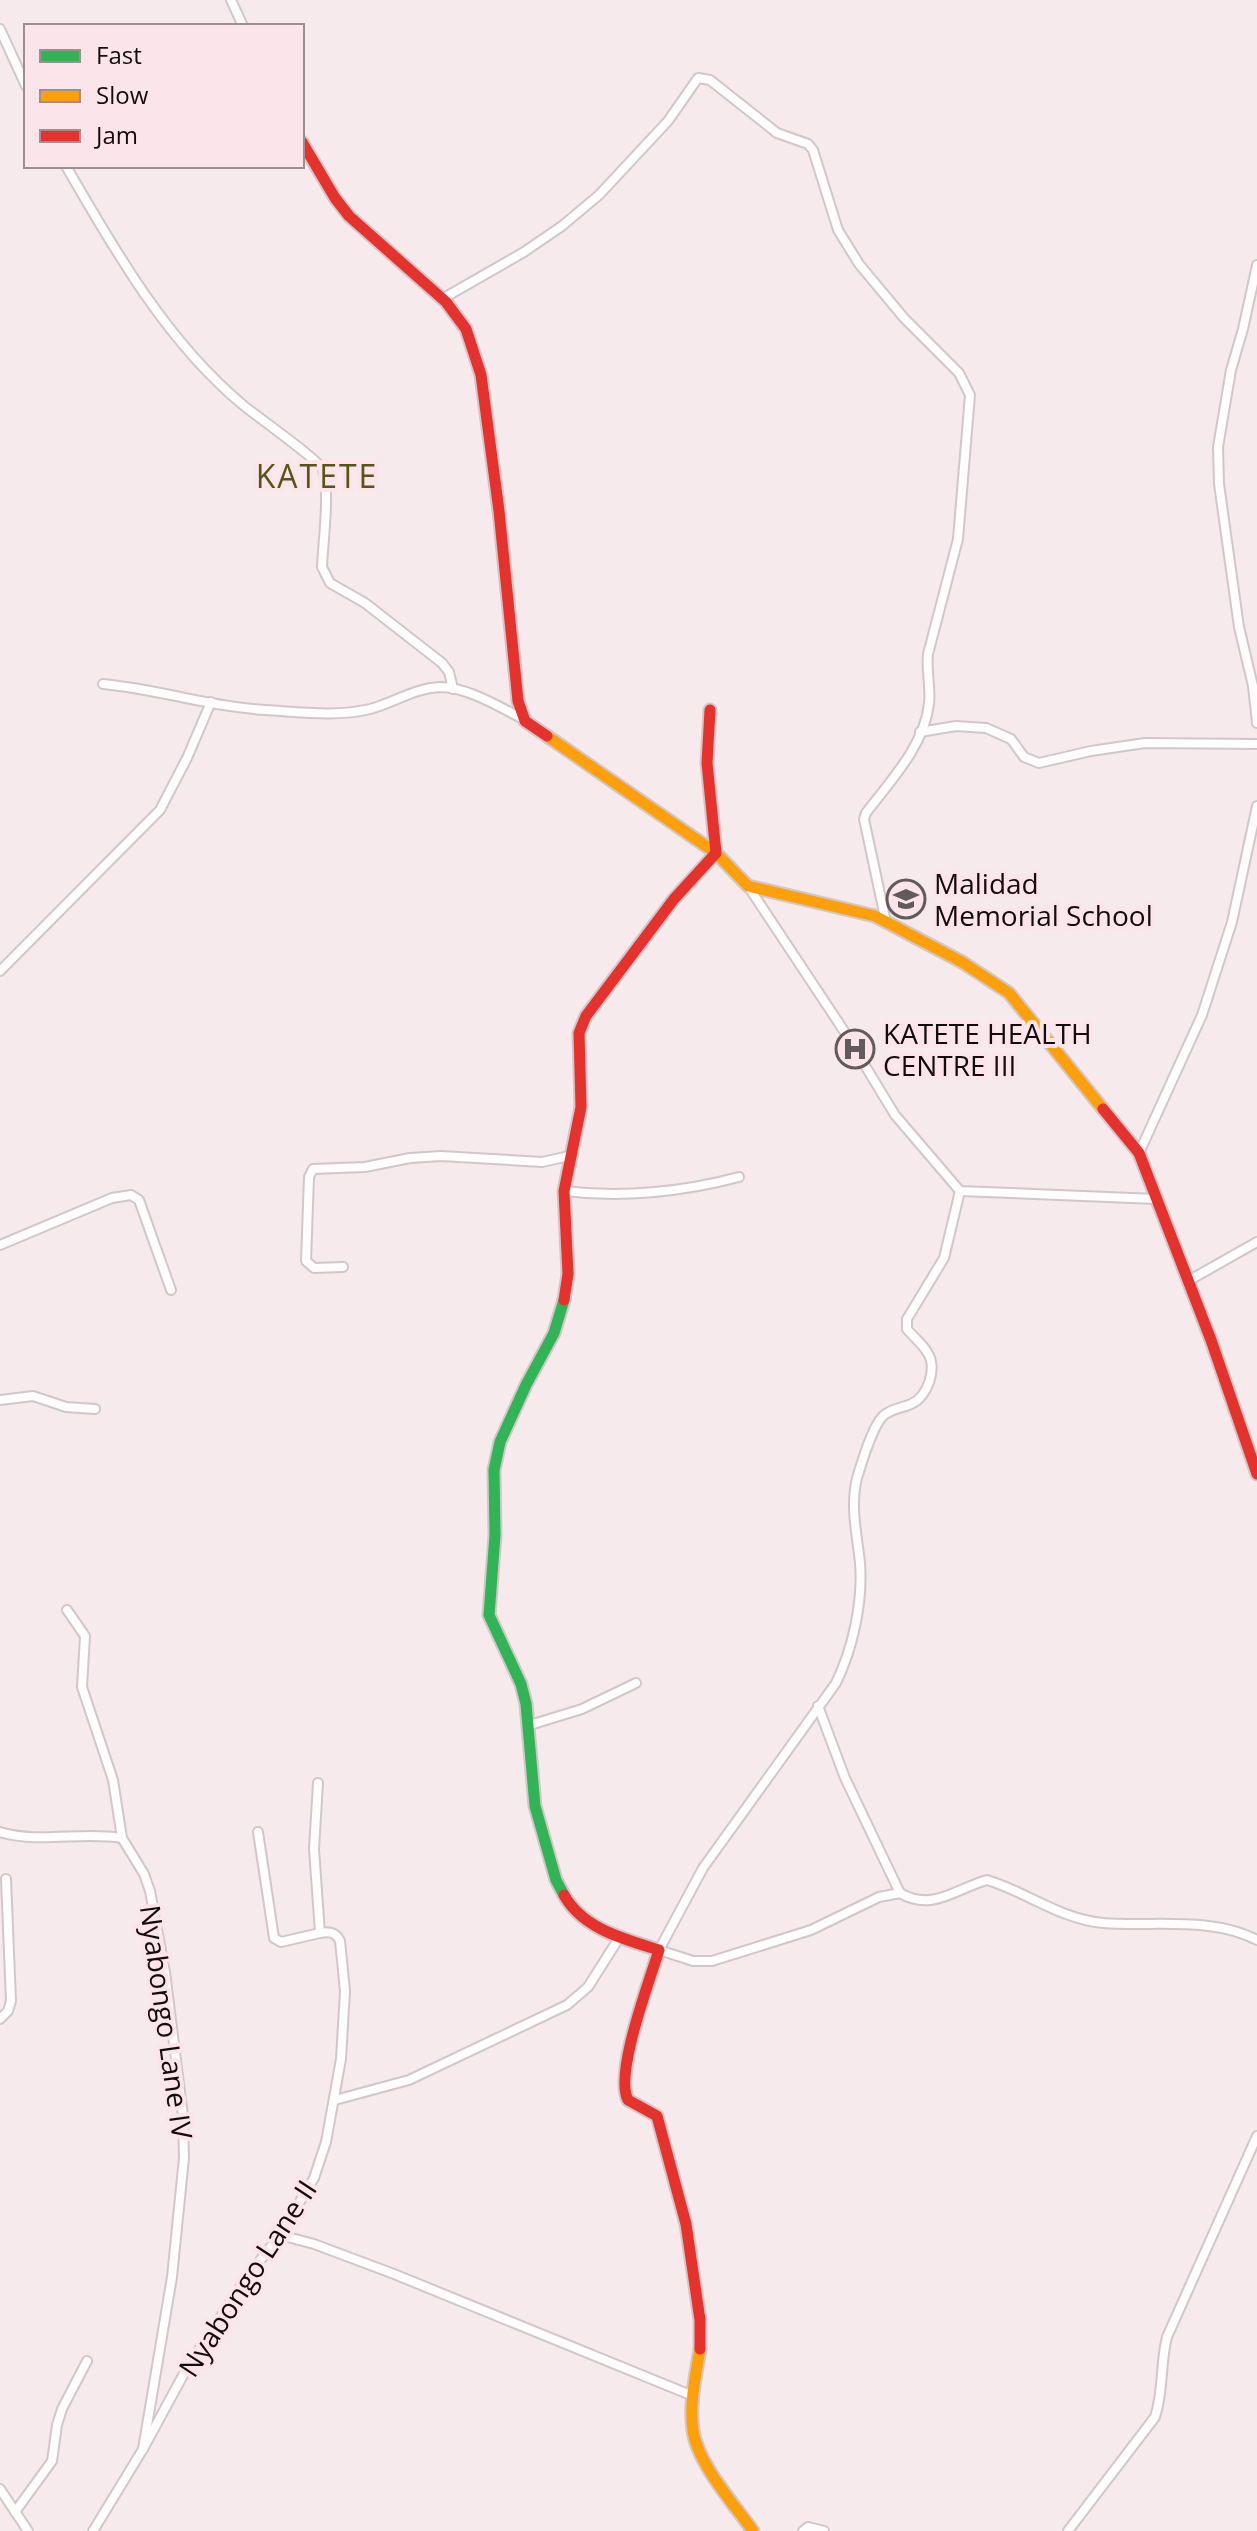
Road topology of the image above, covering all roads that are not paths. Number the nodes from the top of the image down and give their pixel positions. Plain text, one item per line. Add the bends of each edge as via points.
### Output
1 (231, 0) edge
2 (242, 24) edge
3 (0, 29) edge
4 (24, 82) edge
5 (304, 145) edge
6 (67, 168) edge
7 (1257, 265) edge
8 (442, 299) junction
9 (103, 684) dead end
10 (453, 689) junction
11 (211, 702) junction
12 (710, 710) dead end
13 (525, 721) junction
14 (1257, 723) edge
15 (920, 732) junction
16 (1257, 744) edge
17 (1257, 806) edge
18 (716, 853) junction
19 (748, 886) junction
20 (886, 922) junction
21 (0, 971) edge
22 (1139, 1153) junction
23 (569, 1156) junction
24 (739, 1177) dead end
25 (564, 1191) junction
26 (960, 1191) junction
27 (1156, 1199) junction
28 (1257, 1242) edge
29 (0, 1245) edge
30 (343, 1267) dead end
31 (1188, 1281) junction
32 (171, 1290) dead end
33 (0, 1400) edge
34 (95, 1409) dead end
35 (1257, 1474) edge
36 (67, 1610) dead end
37 (636, 1683) dead end
38 (818, 1706) junction
39 (530, 1725) junction
40 (318, 1783) dead end
41 (0, 1832) edge
42 (258, 1832) dead end
43 (122, 1838) junction
44 (6, 1879) dead end
45 (900, 1893) junction
46 (320, 1933) junction
47 (619, 1938) junction
48 (1257, 1940) edge
49 (659, 1950) junction
50 (0, 2019) edge
51 (335, 2100) junction
52 (1257, 2136) edge
53 (280, 2235) junction
54 (87, 2361) dead end
55 (693, 2396) junction
56 (143, 2449) junction
57 (0, 2489) edge
58 (15, 2512) junction
59 (28, 2531) edge
60 (93, 2531) edge
61 (753, 2531) edge
62 (803, 2531) edge
63 (824, 2531) edge
64 (1068, 2531) edge

1 - 2 street
3 - 4 street
5 - 8 street via 349,216
6 - 10 street via 184,347 236,399 321,466 325,577 434,655 449,672
7 - 14 street via 1218,447 1239,627
8 - 13 street via 466,329 481,375 516,687
8 - 15 street via 524,252 599,195 668,121 698,78 710,80 777,133 808,144 838,230 859,264 959,373 970,395 958,539 928,654 929,705
9 - 11 street
10 - 11 street via 420,691 352,712 262,710
10 - 13 street
11 - 21 street via 160,810
12 - 18 street via 706,786
13 - 18 street
15 - 16 street via 986,728 1011,739 1024,757 1039,763 1145,743
15 - 20 street via 864,819
17 - 22 street via 1232,922 1202,1015
18 - 19 street
18 - 23 street via 674,899 586,1016 579,1033 581,1107
19 - 20 street
19 - 26 street via 895,1115
20 - 22 street via 1009,993
22 - 27 street
23 - 25 street
23 - 30 street via 542,1162 441,1156 313,1169 306,1261 314,1268
24 - 25 street via 701,1187 620,1194
25 - 39 street via 568,1274 563,1307 500,1442 493,1482 489,1615 521,1684
26 - 27 street
26 - 38 street via 944,1258 907,1319 907,1329 933,1366 927,1388 912,1404 884,1414 858,1478 853,1501 860,1593 842,1669
27 - 31 street
28 - 31 street
29 - 32 street via 131,1195 139,1200
31 - 35 street
33 - 34 street via 33,1396
36 - 43 street, Nyabongo Lane IV via 85,1636 82,1687 113,1780
37 - 39 street via 582,1709
38 - 45 street via 845,1778
38 - 49 street via 703,1868
39 - 47 street via 535,1806 556,1880 571,1907
40 - 46 street via 314,1849
41 - 43 street via 33,1839
42 - 46 street via 274,1938 281,1942
43 - 56 street, Nyabongo Lane IV via 150,1891 185,2141 166,2321
44 - 50 street via 11,2001
45 - 48 street via 931,1902 987,1880 1066,1916 1224,1929
45 - 49 street via 879,1897 811,1930 712,1961
46 - 51 street, Nyabongo Lane II via 338,1936 344,1972
47 - 49 street
47 - 51 street via 588,1987 567,2005 409,2080
49 - 55 street via 623,2084 632,2104 657,2116 686,2224 701,2341
51 - 53 street, Nyabongo Lane II via 314,2178
52 - 64 street via 1167,2337 1163,2395 1155,2417
53 - 55 street via 394,2274
53 - 56 street, Nyabongo Lane II via 202,2344
54 - 58 street via 62,2409 52,2461
55 - 61 street via 693,2431 701,2455
56 - 60 street, Nyabongo Lane II
57 - 58 street
58 - 59 street
62 - 63 street

